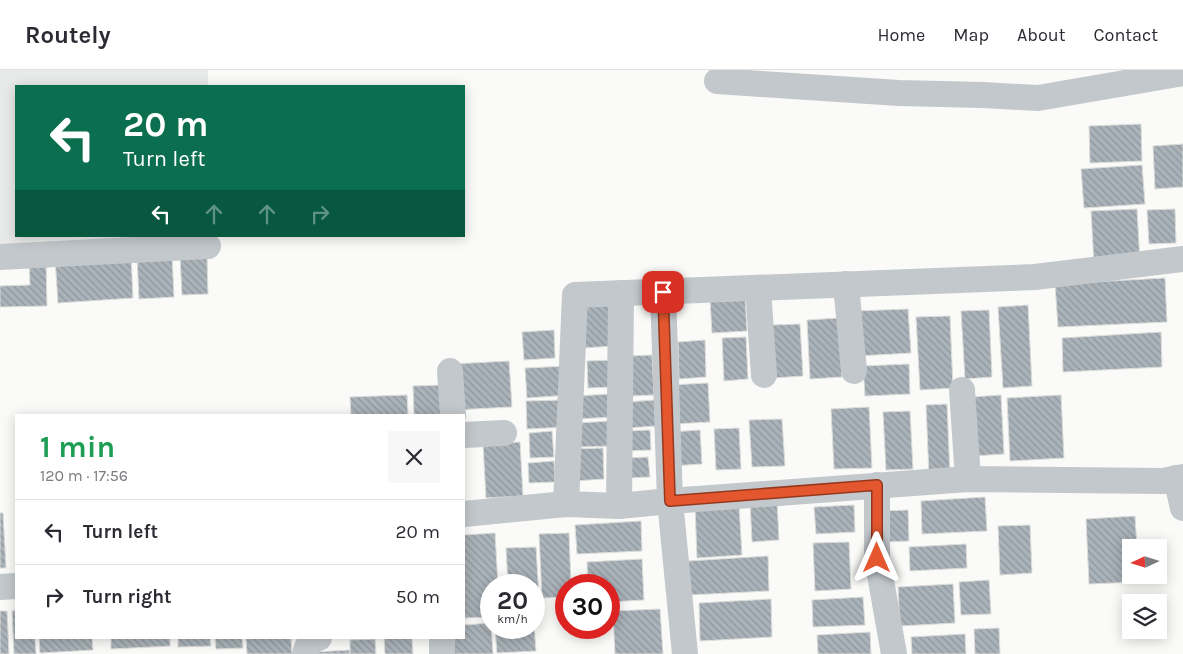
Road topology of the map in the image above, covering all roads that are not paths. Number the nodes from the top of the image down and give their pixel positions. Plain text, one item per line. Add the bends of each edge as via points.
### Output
1 (1183, 73) edge
2 (717, 81) dead end
3 (208, 246) dead end
4 (0, 257) edge
5 (1183, 259) edge
6 (846, 284) junction
7 (758, 288) junction
8 (663, 292) junction
9 (621, 293) junction
10 (450, 371) dead end
11 (854, 371) dead end
12 (764, 375) dead end
13 (962, 390) dead end
14 (453, 414) edge
15 (504, 432) dead end
16 (465, 435) edge
17 (1179, 477) edge
18 (968, 479) junction
19 (877, 485) junction
20 (670, 501) junction
21 (566, 504) junction
22 (619, 506) junction
23 (1183, 508) edge
24 (465, 514) edge
25 (15, 586) edge
26 (0, 587) edge
27 (313, 639) edge
28 (442, 639) edge
29 (305, 654) edge
30 (442, 654) edge
31 (685, 654) edge
32 (894, 654) edge

1 - 2 street via 1038,98
3 - 4 street
5 - 6 street via 1035,277
6 - 7 street
6 - 11 street
7 - 8 street
7 - 12 street
8 - 9 street
8 - 20 street
9 - 21 street via 575,295
9 - 22 street
10 - 14 street
13 - 18 street
15 - 16 street
17 - 18 street via 1164,481
17 - 23 street
18 - 19 street
19 - 20 street
19 - 32 street via 877,558
20 - 22 street
20 - 31 street
21 - 22 street
21 - 24 street
25 - 26 street
27 - 29 street
28 - 30 street

